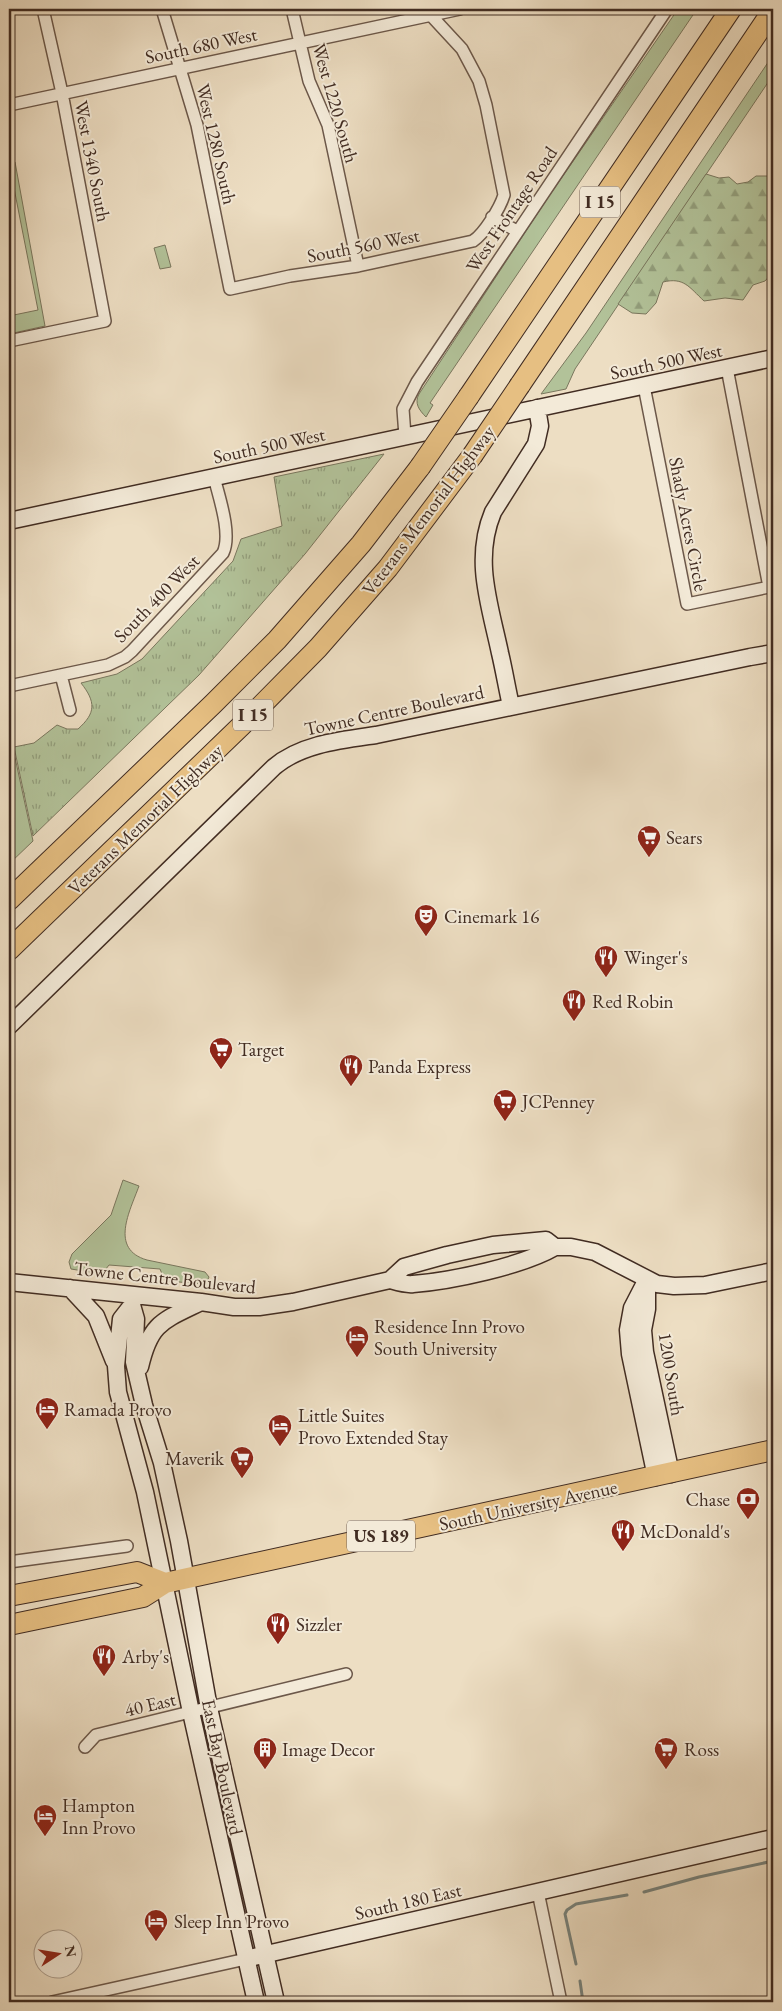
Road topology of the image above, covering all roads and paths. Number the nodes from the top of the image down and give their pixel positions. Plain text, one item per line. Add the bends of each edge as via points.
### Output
1 (43, 9) edge
2 (162, 9) edge
3 (292, 9) edge
4 (460, 9) edge
5 (667, 9) edge
6 (731, 9) edge
7 (773, 10) edge
8 (428, 12) edge
9 (300, 42) junction
10 (180, 68) junction
11 (62, 93) junction
12 (9, 105) edge
13 (492, 217) junction
14 (517, 231) junction
15 (358, 266) junction
16 (230, 289) joint
17 (9, 342) edge
18 (773, 358) edge
19 (727, 368) junction
20 (644, 386) junction
21 (537, 408) junction
22 (405, 436) junction
23 (214, 477) junction
24 (9, 521) edge
25 (773, 653) edge
26 (61, 675) junction
27 (9, 686) edge
28 (511, 706) junction
29 (70, 710) dead end
30 (9, 900) edge
31 (9, 950) edge
32 (9, 1026) edge
33 (555, 1247) junction
34 (773, 1271) edge
35 (647, 1279) junction
36 (390, 1280) junction
37 (9, 1282) edge
38 (70, 1288) junction
39 (133, 1300) junction
40 (201, 1302) junction
41 (116, 1366) junction
42 (138, 1377) junction
43 (773, 1450) edge
44 (663, 1475) junction
45 (128, 1546) dead end
46 (9, 1562) edge
47 (185, 1579) junction
48 (164, 1583) junction
49 (9, 1596) edge
50 (9, 1625) edge
51 (346, 1674) dead end
52 (209, 1708) junction
53 (191, 1712) junction
54 (85, 1747) dead end
55 (773, 1838) edge
56 (538, 1892) junction
57 (264, 1955) junction
58 (246, 1959) junction
59 (52, 2002) edge
60 (256, 2002) edge
61 (276, 2002) edge
62 (561, 2002) edge

1 - 11 street, West 1340 South
2 - 10 street, West 1280 South
3 - 9 street, West 1220 South
4 - 8 street, South 680 West
5 - 14 street, West Frontage Road
6 - 30 highway, Veterans Memorial Highway / I 15, bridge via 420,467 360,544 289,627 239,679
7 - 31 highway, Veterans Memorial Highway / I 15, bridge via 472,456 388,568 299,668
8 - 9 street, South 680 West
8 - 13 street, South 560 West via 468,59 484,93 504,190
9 - 10 street, South 680 West
9 - 15 street, West 1220 South via 310,81 328,125
10 - 11 street, South 680 West
10 - 16 street, West 1280 South via 197,125
11 - 12 street, South 680 West
11 - 17 street, West 1340 South via 105,321
13 - 14 street
13 - 15 street, South 560 West via 473,240
14 - 22 street, West Frontage Road via 409,396 403,409
15 - 16 street, South 560 West
18 - 19 street, South 500 West
19 - 20 street, South 500 West
19 - 20 street, Shady Acres Circle via 769,587 687,604
20 - 21 street, South 500 West
21 - 22 street, South 500 West
21 - 28 street via 540,426 536,444 492,512 482,556 486,595
22 - 23 street, South 500 West
23 - 24 street, South 500 West
23 - 26 street, South 400 West via 227,539 220,558 132,651 108,665
25 - 28 street, Towne Centre Boulevard
26 - 27 street, South 400 West
26 - 29 street
28 - 32 street, Towne Centre Boulevard via 292,753
33 - 35 street, Towne Centre Boulevard via 595,1252
33 - 36 street via 532,1259 461,1276 411,1284
33 - 36 street, Towne Centre Boulevard via 546,1240 483,1247 404,1267
34 - 35 street, Towne Centre Boulevard via 696,1286 658,1284
35 - 44 street, 1200 South via 643,1330
35 - 44 street, 1200 South via 632,1308 628,1330 630,1354
36 - 40 street, Towne Centre Boulevard via 270,1306 234,1307
37 - 38 street, Towne Centre Boulevard
38 - 39 street, Towne Centre Boulevard
38 - 41 street via 96,1316
39 - 40 street, Towne Centre Boulevard
39 - 41 street via 121,1319
39 - 42 street, East Bay Boulevard via 136,1320 134,1362
40 - 42 street via 158,1325 149,1336
41 - 48 street, East Bay Boulevard via 123,1414 145,1492
42 - 47 street, East Bay Boulevard via 162,1463
43 - 44 highway, South University Avenue / US 189
44 - 47 highway, South University Avenue / US 189
45 - 46 street
47 - 48 highway, South University Avenue / US 189
47 - 52 street, East Bay Boulevard
48 - 49 highway via 137,1572
48 - 50 highway, South University Avenue / US 189 via 143,1597
48 - 53 street, East Bay Boulevard
51 - 52 street, 40 East
52 - 53 street, 40 East
52 - 57 street, East Bay Boulevard
53 - 54 street, 40 East via 96,1734
53 - 58 street, East Bay Boulevard
55 - 56 street, South 180 East
56 - 57 street, South 180 East
56 - 62 street
57 - 58 street, South 180 East
57 - 61 street, East Bay Boulevard
58 - 59 street, South 180 East
58 - 60 street, East Bay Boulevard

